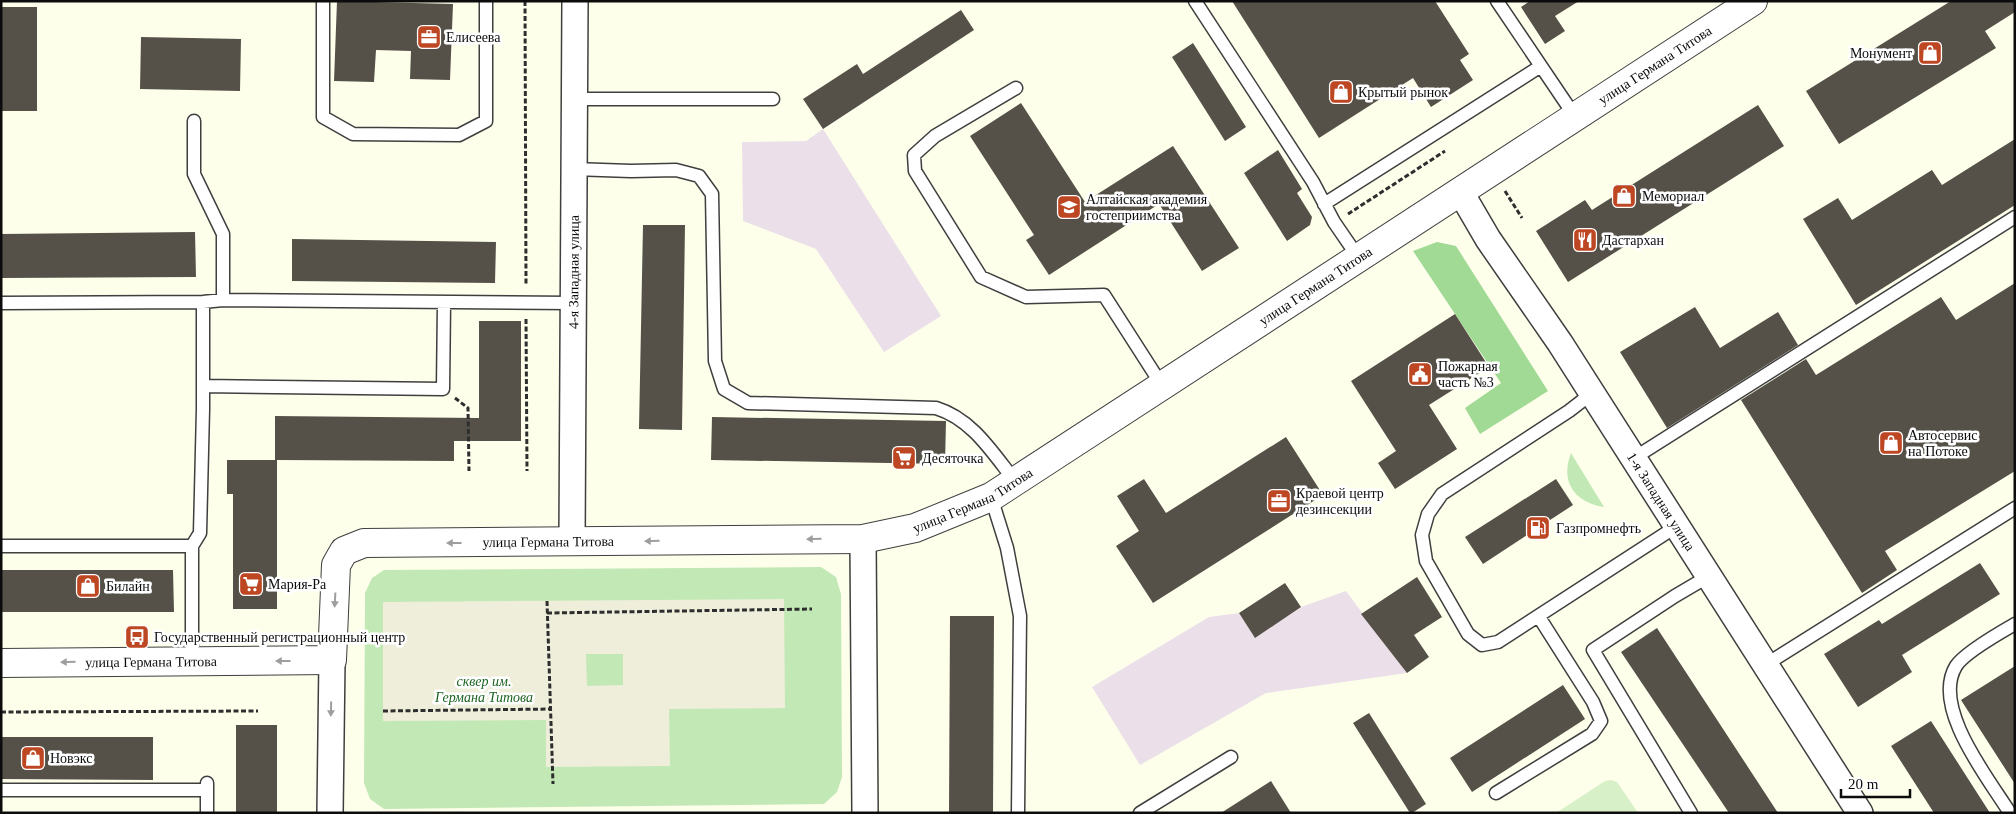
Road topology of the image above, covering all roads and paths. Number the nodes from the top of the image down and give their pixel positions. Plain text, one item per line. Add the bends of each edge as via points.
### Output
1 (323, 1) edge
2 (486, 1) edge
3 (524, 1) edge
4 (575, 1) edge
5 (1194, 1) edge
6 (1497, 1) edge
7 (1753, 1) edge
8 (1541, 66) junction
9 (1016, 88) dead end
10 (574, 98) junction
11 (773, 99) dead end
12 (1576, 118) junction
13 (194, 121) dead end
14 (1452, 146) dead end
15 (573, 169) junction
16 (1504, 188) dead end
17 (1460, 191) junction
18 (1324, 204) junction
19 (2015, 217) edge
20 (1522, 218) dead end
21 (1334, 222) junction
22 (1358, 257) junction
23 (224, 300) junction
24 (203, 302) junction
25 (526, 302) junction
26 (1, 303) edge
27 (444, 303) junction
28 (572, 303) junction
29 (203, 386) junction
30 (1163, 387) junction
31 (443, 389) junction
32 (1591, 394) junction
33 (1634, 458) junction
34 (527, 470) dead end
35 (469, 471) dead end
36 (1015, 481) junction
37 (991, 497) junction
38 (2015, 508) edge
39 (1677, 526) junction
40 (863, 539) junction
41 (572, 542) junction
42 (1, 546) edge
43 (192, 546) junction
44 (1709, 576) junction
45 (547, 601) dead end
46 (812, 609) dead end
47 (547, 612) junction
48 (1539, 617) junction
49 (2015, 624) edge
50 (332, 660) junction
51 (192, 661) junction
52 (1, 663) edge
53 (1765, 664) junction
54 (551, 709) junction
55 (258, 711) dead end
56 (384, 711) dead end
57 (1, 712) edge
58 (1231, 757) dead end
59 (553, 784) dead end
60 (1, 790) edge
61 (1496, 793) dead end
62 (207, 813) edge
63 (330, 813) edge
64 (865, 813) edge
65 (1018, 813) edge
66 (1140, 813) edge
67 (1691, 813) edge
68 (1860, 813) edge
69 (2010, 813) edge

1 - 2 lane via 323,117 353,134 459,135 486,121
3 - 25 path
4 - 10 street, 4-я Западная улица
5 - 18 lane via 1313,182
6 - 8 lane
7 - 12 street, улица Германа Титова
8 - 12 lane
8 - 18 lane
9 - 30 lane via 935,136 914,155 914,171 982,277 1026,298 1104,295
10 - 11 lane
10 - 15 street, 4-я Западная улица
12 - 17 street, улица Германа Титова
13 - 23 lane via 194,174 223,234
14 - 21 path
15 - 28 street, 4-я Западная улица
15 - 36 lane via 676,170 699,176 708,188 712,194 715,361 724,388 748,403 936,408 951,412 964,421
16 - 20 path
17 - 22 street, улица Германа Титова
17 - 32 street, 1-я Западная улица via 1488,239
18 - 21 lane
19 - 33 lane
21 - 22 lane
22 - 30 street, улица Германа Титова
23 - 24 lane
23 - 27 lane
24 - 26 lane
24 - 29 lane
25 - 27 lane
25 - 28 lane
25 - 34 path
27 - 31 lane
28 - 41 street, 4-я Западная улица
29 - 31 lane
29 - 43 lane via 200,533
30 - 36 street, улица Германа Титова
31 - 35 path via 468,408
32 - 33 street, 1-я Западная улица
32 - 48 lane via 1442,494 1428,514 1422,535 1426,561 1468,634 1482,645 1498,642
33 - 39 street, 1-я Западная улица
36 - 37 street, улица Германа Титова
37 - 40 street, улица Германа Титова via 915,528
37 - 65 lane via 1007,548 1020,616
38 - 53 lane
39 - 44 street, 1-я Западная улица
39 - 48 lane
40 -> 41 street, улица Германа Титова
40 - 64 street
41 -> 50 street, улица Германа Титова via 364,543 344,551 336,565
42 - 43 lane
43 - 51 lane
44 - 53 street, 1-я Западная улица
44 - 67 lane via 1593,650
45 - 47 path
46 - 47 path
47 - 54 path
48 - 61 lane via 1593,702 1601,721 1592,734
49 - 69 lane via 1956,664 1949,684 1959,732
50 -> 51 street, улица Германа Титова
50 -> 63 street, улица Германа Титова
51 -> 52 street, улица Германа Титова
53 - 68 street, 1-я Западная улица
54 - 56 path
54 - 59 path
55 - 57 path
58 - 66 lane
60 - 62 lane via 207,786

